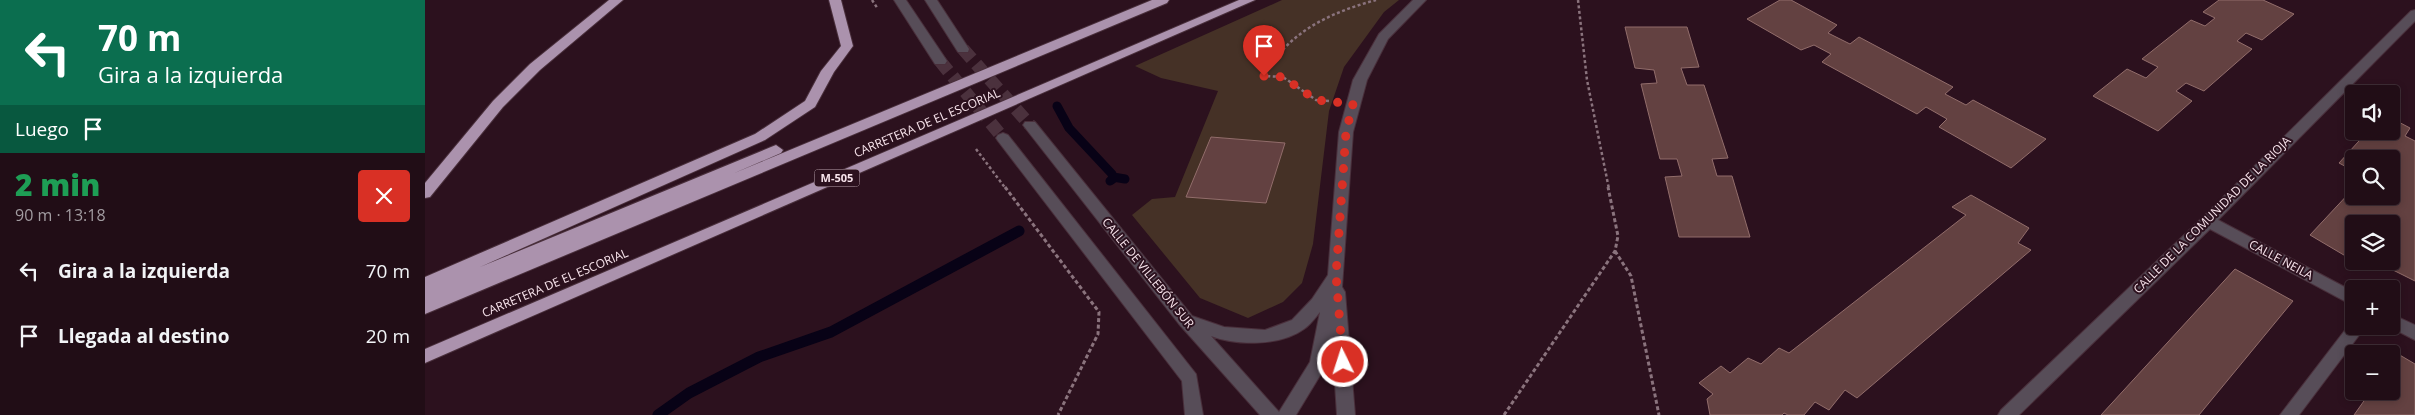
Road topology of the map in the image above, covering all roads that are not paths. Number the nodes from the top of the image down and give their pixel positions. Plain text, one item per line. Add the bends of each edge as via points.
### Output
1 (617, 0) edge
2 (835, 0) edge
3 (900, 0) edge
4 (931, 0) edge
5 (1163, 0) edge
6 (1249, 0) edge
7 (1420, 0) edge
8 (2414, 16) edge
9 (1102, 26) junction
10 (963, 49) tunnel mouth
11 (940, 61) tunnel mouth
12 (1030, 125) tunnel mouth
13 (1003, 138) tunnel mouth
14 (425, 193) edge
15 (2208, 221) junction
16 (1336, 275) junction
17 (425, 284) edge
18 (2345, 295) edge
19 (425, 296) edge
20 (425, 308) edge
21 (1185, 319) junction
22 (2400, 325) edge
23 (2415, 333) edge
24 (2350, 335) edge
25 (425, 356) edge
26 (1195, 415) edge
27 (1271, 415) edge
28 (1286, 415) edge
29 (1346, 415) edge
30 (2007, 415) edge
31 (2289, 415) edge

1 - 14 highway via 535,66 498,104
2 - 17 highway via 847,46 828,71 810,104 760,137
3 - 11 street
4 - 10 street
5 - 9 highway, CARRETERA DE EL ESCORIAL
6 - 25 highway, CARRETERA DE EL ESCORIAL / M-505
7 - 16 street via 1383,37 1360,80 1346,132
8 - 15 street, CALLE DE LA COMUNIDAD DE LA RIOJA
9 - 19 highway via 743,163
9 - 20 highway, CARRETERA DE EL ESCORIAL
12 - 21 street, CALLE DE VILLEBÓN SUR
13 - 26 street via 1190,379
15 - 18 street, CALLE NEILA
15 - 30 street, CALLE DE LA COMUNIDAD DE LA RIOJA
16 - 21 street via 1318,304 1297,325 1266,337 1223,334
16 - 28 street via 1318,364
16 - 29 street
21 - 27 street, CALLE DE VILLEBÓN SUR
22 - 23 street
24 - 31 street

